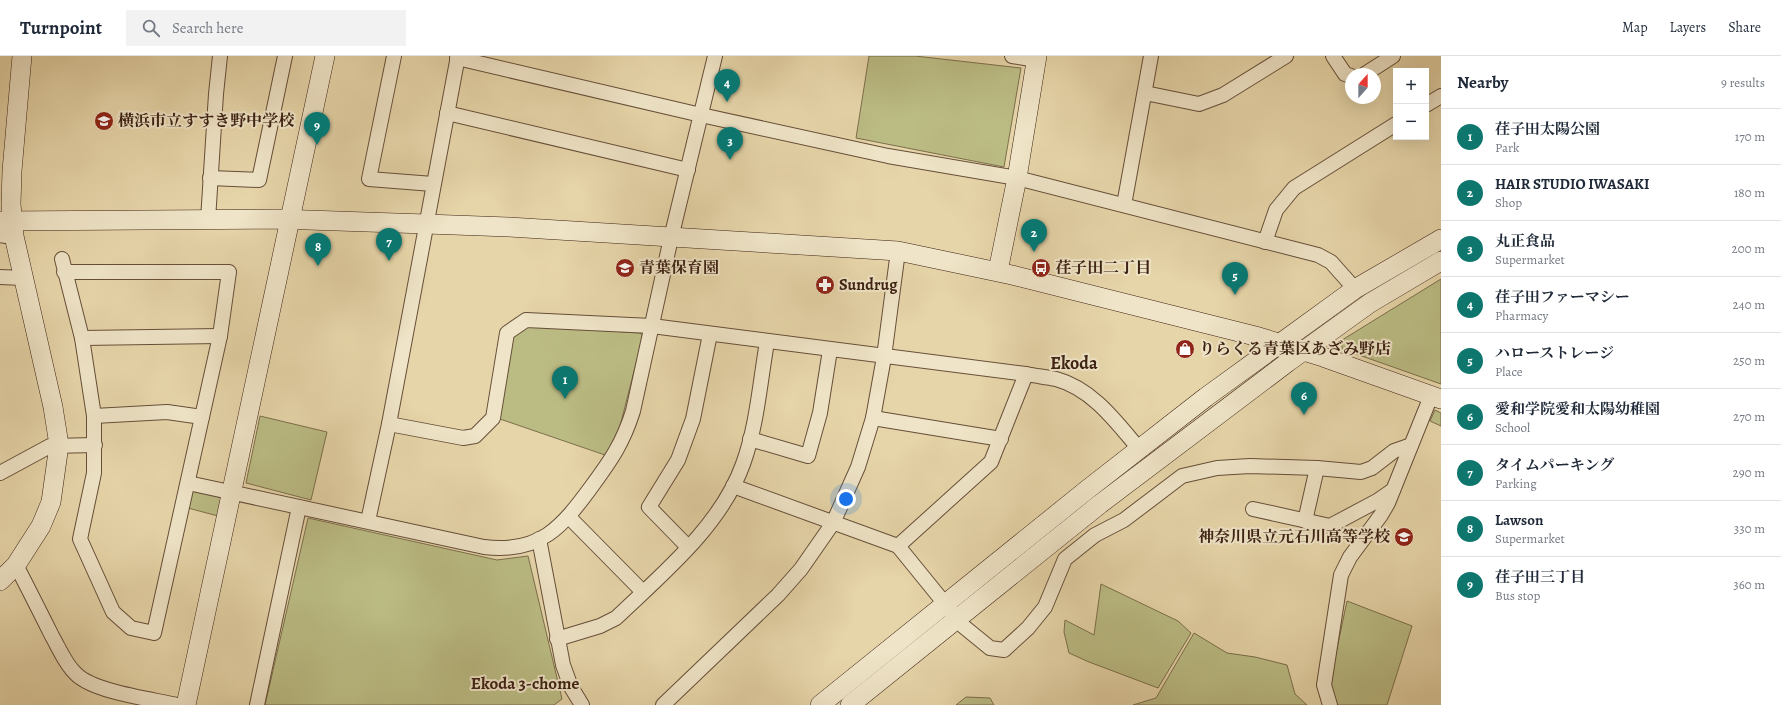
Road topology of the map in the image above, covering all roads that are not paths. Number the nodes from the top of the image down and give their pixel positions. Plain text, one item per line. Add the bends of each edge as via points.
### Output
1 (22, 56) edge
2 (220, 56) edge
3 (285, 56) edge
4 (325, 56) edge
5 (394, 56) edge
6 (715, 56) edge
7 (1012, 56) edge
8 (1151, 56) edge
9 (1286, 56) edge
10 (1333, 56) edge
11 (1393, 56) edge
12 (458, 57) edge
13 (1037, 58) edge
14 (1374, 68) edge
15 (1345, 74) edge
16 (1145, 93) junction
17 (1441, 96) edge
18 (1429, 104) edge
19 (447, 113) junction
20 (701, 115) junction
21 (1393, 126) edge
22 (688, 170) junction
23 (210, 178) junction
24 (1017, 178) junction
25 (433, 184) junction
26 (1124, 205) junction
27 (208, 220) junction
28 (290, 220) junction
29 (426, 224) junction
30 (4, 228) edge
31 (671, 238) junction
32 (1441, 239) edge
33 (1265, 242) junction
34 (898, 251) junction
35 (1441, 261) edge
36 (998, 272) junction
37 (0, 278) edge
38 (23, 278) junction
39 (1355, 289) junction
40 (652, 326) junction
41 (710, 334) junction
42 (220, 336) junction
43 (82, 338) junction
44 (767, 342) junction
45 (1279, 344) junction
46 (830, 350) junction
47 (1302, 351) junction
48 (884, 356) junction
49 (1026, 374) junction
50 (1436, 398) edge
51 (94, 416) junction
52 (202, 417) junction
53 (873, 418) junction
54 (389, 424) junction
55 (1001, 439) junction
56 (750, 440) junction
57 (95, 445) junction
58 (1411, 445) junction
59 (60, 446) junction
60 (1140, 450) junction
61 (1317, 468) junction
62 (0, 473) edge
63 (188, 483) junction
64 (733, 486) junction
65 (1393, 490) junction
66 (232, 493) junction
67 (299, 507) junction
68 (1253, 509) dead end
69 (569, 517) junction
70 (368, 521) junction
71 (1305, 521) junction
72 (833, 523) junction
73 (539, 539) junction
74 (898, 546) junction
75 (688, 547) junction
76 (16, 565) junction
77 (0, 581) edge
78 (643, 592) junction
79 (945, 606) junction
80 (957, 620) junction
81 (558, 638) junction
82 (577, 703) edge
83 (177, 705) edge
84 (186, 705) edge
85 (257, 705) edge
86 (663, 705) edge
87 (820, 705) edge
88 (850, 705) edge
89 (1330, 705) edge

1 - 30 street via 11,204
2 - 23 street
3 - 23 street via 258,180
4 - 28 street
5 - 25 street via 369,179
6 - 20 street
7 - 13 street
8 - 16 street
9 - 16 street via 1223,95 1199,104
10 - 15 street
11 - 14 street
12 - 19 street
12 - 20 street
13 - 24 street
16 - 26 street
17 - 18 street
19 - 22 street
19 - 25 street
20 - 22 street
20 - 24 street via 888,156
21 - 33 street via 1294,188 1276,210
22 - 31 street
23 - 27 street
24 - 26 street
24 - 36 street
25 - 29 street
26 - 33 street
27 - 28 street
27 - 30 street
28 - 29 street
28 - 66 street
29 - 31 street
29 - 54 street
30 - 38 street
31 - 34 street
31 - 40 street
32 - 39 street
33 - 39 street via 1318,255 1331,262
34 - 36 street
34 - 48 street
35 - 47 street via 1370,303
36 - 45 street
37 - 38 street
38 - 59 street
39 - 45 street
40 - 41 street
40 - 54 street via 526,320 507,333 493,418 475,436 463,438
40 - 69 street via 627,430 612,459
41 - 44 street
41 - 75 street via 693,419 678,460 649,507
42 - 43 street
42 - 43 street via 229,272 63,266
42 - 52 street
43 - 51 street
44 - 46 street
44 - 56 street
45 - 47 street
45 - 60 street via 1206,397
46 - 48 street
46 - 56 street via 820,413 808,456
47 - 50 street
47 - 80 street via 1100,504
48 - 49 street
48 - 53 street
49 - 55 street
49 - 60 street via 1057,380 1088,395 1112,416
50 - 58 street
51 - 52 street via 167,412
51 - 57 street
52 - 63 street
53 - 55 street
53 - 72 street via 858,467
54 - 70 street
55 - 74 street via 991,462
56 - 64 street
57 - 59 street
57 - 63 street via 94,473 80,539 113,612 131,628 154,633
58 - 61 street via 1394,451 1372,468 1361,472
58 - 65 street
59 - 62 street via 43,449
59 - 76 street via 51,502 41,526
60 - 79 street via 1088,489
61 - 71 street
61 - 80 street via 1250,466 1217,468 1182,476 1124,520 1096,535 1065,559 1044,607 1028,628 1004,650 985,645
63 - 66 street
64 - 72 street
64 - 75 street via 710,523
65 - 71 street via 1330,526
65 - 89 street via 1381,516 1350,557 1341,575 1324,685
66 - 67 street
66 - 84 street
67 - 70 street
67 - 85 street
68 - 71 street
69 - 73 street
69 - 78 street
70 - 73 street via 501,549 517,547
72 - 74 street
72 - 86 street via 802,569 778,595
73 - 81 street
74 - 79 street
75 - 78 street
76 - 77 street
76 - 83 street via 57,645 76,675 106,689
78 - 81 street via 611,621
79 - 80 street
79 - 87 street
80 - 88 street
81 - 82 street via 563,665

